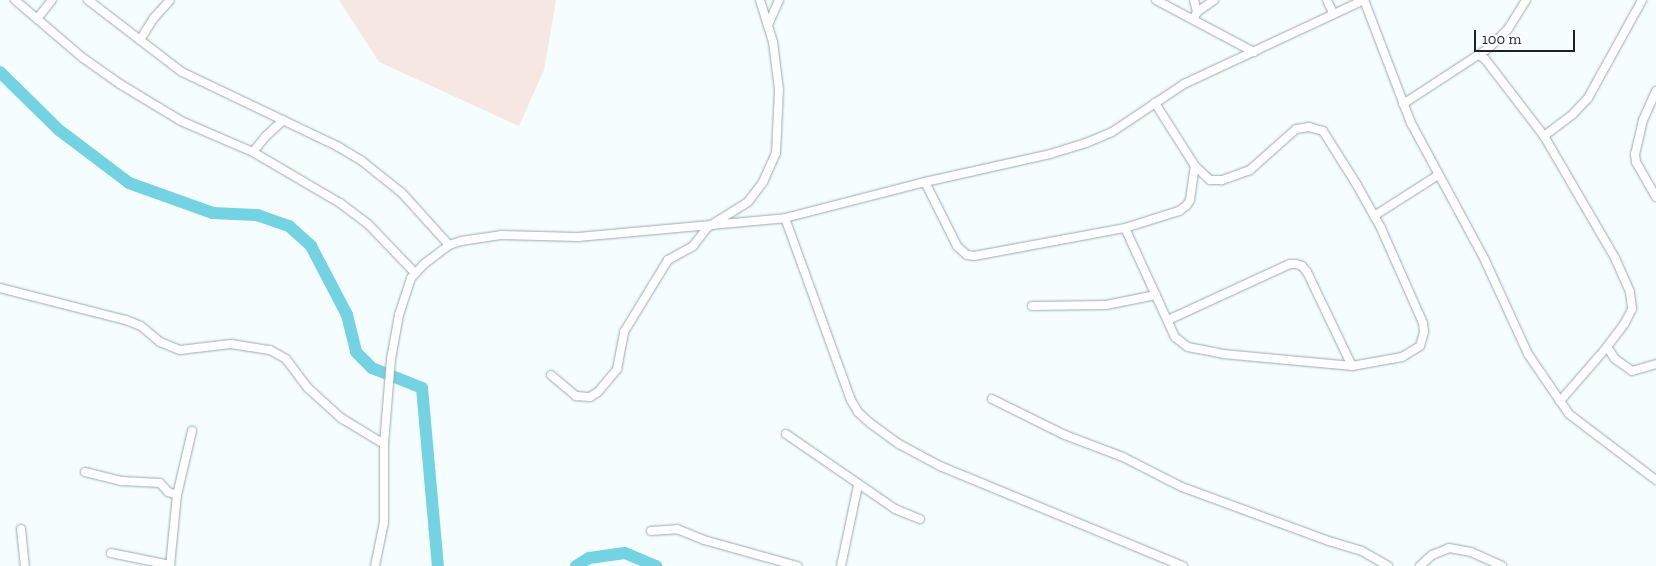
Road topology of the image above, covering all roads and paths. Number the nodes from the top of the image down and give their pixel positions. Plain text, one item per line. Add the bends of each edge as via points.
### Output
1 (15, 0) edge
2 (52, 0) edge
3 (88, 0) edge
4 (170, 0) edge
5 (760, 0) edge
6 (779, 0) edge
7 (1156, 0) edge
8 (1194, 0) edge
9 (1214, 0) edge
10 (1327, 0) edge
11 (1364, 0) edge
12 (1526, 0) edge
13 (1642, 0) edge
14 (1333, 13) junction
15 (1196, 15) junction
16 (37, 19) junction
17 (768, 25) junction
18 (140, 40) junction
19 (1254, 52) junction
20 (1479, 55) junction
21 (1656, 91) edge
22 (1155, 103) junction
23 (1403, 104) junction
24 (283, 120) junction
25 (1544, 136) junction
26 (254, 152) junction
27 (1195, 166) junction
28 (1438, 175) junction
29 (925, 182) junction
30 (1656, 196) edge
31 (1374, 216) junction
32 (785, 218) junction
33 (708, 226) junction
34 (1125, 228) junction
35 (449, 245) junction
36 (415, 273) junction
37 (0, 288) edge
38 (1156, 295) junction
39 (1032, 306) dead end
40 (1168, 320) junction
41 (1607, 347) junction
42 (1656, 364) edge
43 (1352, 366) junction
44 (550, 375) dead end
45 (992, 399) dead end
46 (1560, 401) junction
47 (192, 431) dead end
48 (786, 434) dead end
49 (384, 444) junction
50 (85, 472) dead end
51 (1656, 480) edge
52 (858, 485) junction
53 (177, 495) junction
54 (920, 519) dead end
55 (20, 529) dead end
56 (651, 532) dead end
57 (111, 553) dead end
58 (170, 565) edge
59 (25, 566) edge
60 (375, 566) edge
61 (797, 566) edge
62 (841, 566) edge
63 (1183, 566) edge
64 (1388, 566) edge
65 (1420, 566) edge
66 (1502, 566) edge

1 - 16 street
2 - 16 street
3 - 18 street
4 - 18 street
5 - 17 street
6 - 17 street
7 - 15 street
8 - 15 street
9 - 15 street
10 - 14 street
11 - 14 street
11 - 23 street
12 - 20 street via 1503,35
13 - 25 street via 1588,98
14 - 19 street
15 - 19 street
16 - 26 street via 82,58 127,89 180,121
17 - 33 street via 779,90 774,159 764,182 752,198
18 - 24 street via 192,78
19 - 22 street via 1184,84
20 - 23 street via 1472,56
20 - 25 street
21 - 30 street via 1643,120 1635,154 1636,162
22 - 27 street
22 - 29 street via 1112,132 1075,147
23 - 28 street
24 - 26 street
24 - 35 street via 362,161 402,193
25 - 41 street via 1606,241 1630,292 1629,315
26 - 36 street via 347,208 368,224
27 - 31 street via 1210,180 1244,173 1258,165 1290,132 1302,127 1317,128 1328,137
27 - 34 street via 1190,200 1184,208
28 - 31 street
28 - 46 street via 1483,256 1520,340
29 - 32 street
29 - 34 street via 957,246 971,256
31 - 43 street via 1423,323 1424,332 1420,346 1402,357
32 - 33 street
32 - 63 street via 851,400 870,423 899,444 940,466
33 - 35 street via 578,237 502,235
33 - 44 street via 693,246 668,260 624,332 617,369 598,392 590,397 576,396
34 - 38 street
35 - 36 street
36 - 49 street via 405,292 391,358
37 - 49 street via 126,320 141,326 160,342 180,350 232,344 270,350 286,359 308,388 341,418
38 - 39 street via 1106,305
38 - 40 street
40 - 43 street via 1178,341 1196,350
40 - 43 street via 1296,264 1307,272
41 - 42 street via 1615,359 1632,371
41 - 46 street
45 - 64 street via 1182,487 1329,542 1362,551
46 - 51 street via 1582,426
47 - 53 street
48 - 52 street
49 - 60 street via 384,522
50 - 53 street via 122,480 160,483 168,492
52 - 54 street via 896,509
52 - 62 street
53 - 58 street
55 - 59 street
56 - 61 street via 677,530
57 - 58 street
65 - 66 street via 1432,555 1450,548 1472,552

